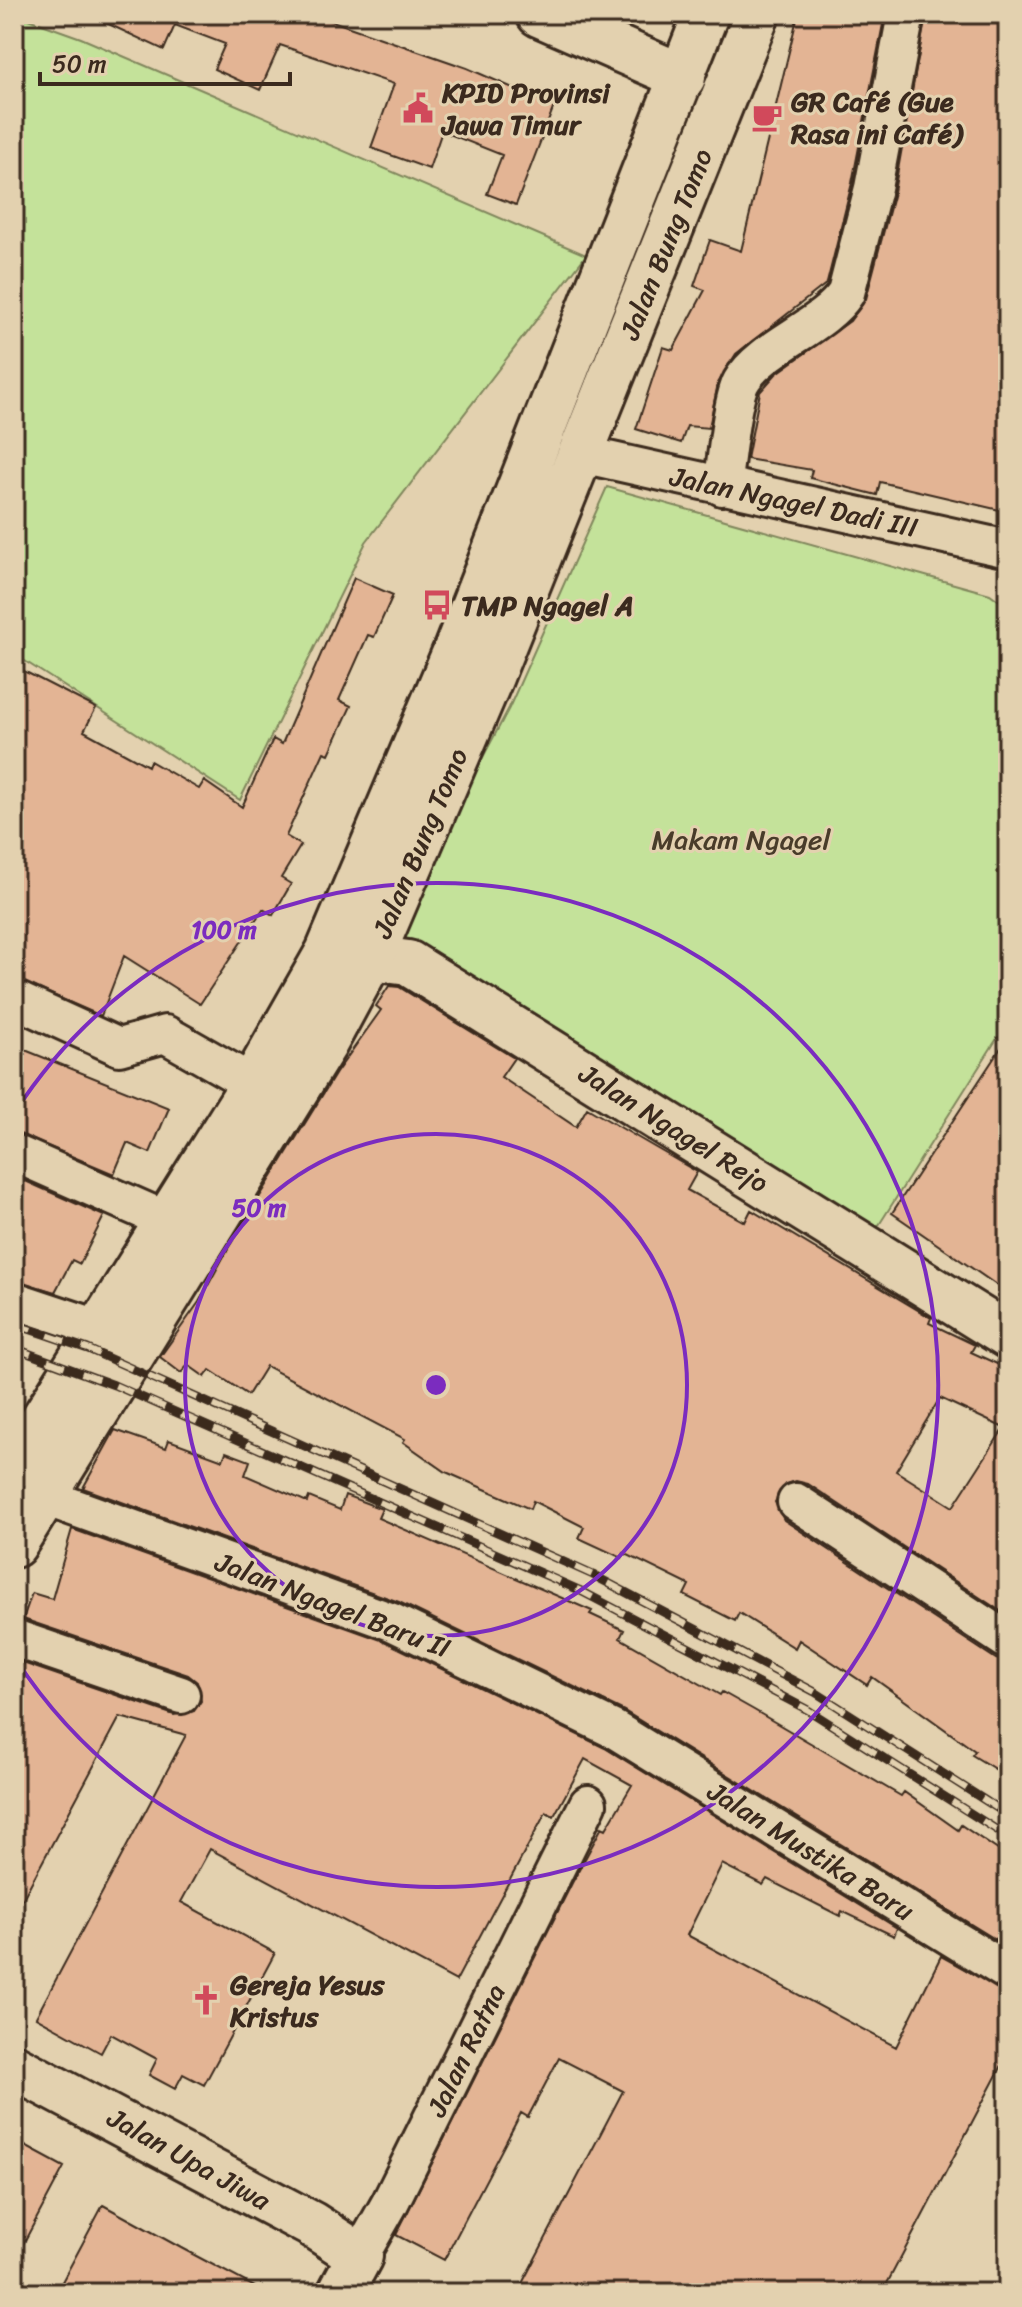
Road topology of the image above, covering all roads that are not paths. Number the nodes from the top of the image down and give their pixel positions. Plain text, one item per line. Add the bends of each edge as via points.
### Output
1 (539, 14) edge
2 (706, 14) edge
3 (757, 14) edge
4 (906, 14) edge
5 (683, 77) junction
6 (581, 454) junction
7 (722, 487) junction
8 (1008, 549) edge
9 (328, 952) junction
10 (371, 958) junction
11 (14, 999) edge
12 (253, 1084) junction
13 (14, 1153) edge
14 (168, 1221) junction
15 (14, 1300) edge
16 (101, 1329) junction
17 (1008, 1336) edge
18 (14, 1466) edge
19 (45, 1497) junction
20 (796, 1502) dead end
21 (14, 1545) edge
22 (14, 1638) edge
23 (1008, 1641) edge
24 (181, 1695) dead end
25 (615, 1730) joint
26 (588, 1804) dead end
27 (1008, 1972) edge
28 (14, 2067) edge
29 (350, 2275) edge

1 - 5 main road
2 - 5 main road, Jalan Bung Tomo
3 - 6 main road, Jalan Bung Tomo
4 - 7 street via 873,188 846,293 741,383
5 - 9 main road, Jalan Bung Tomo via 455,652
6 - 7 street, Jalan Ngagel Dadi III
6 - 10 main road, Jalan Bung Tomo
7 - 8 street, Jalan Ngagel Dadi III
9 - 10 street, Jalan Ngagel Rejo
9 - 12 main road, Jalan Bung Tomo
10 - 17 main road, Jalan Ngagel Rejo via 408,963
10 - 19 main road, Jalan Bung Tomo via 324,1045
11 - 12 street via 119,1047 165,1034
12 - 14 main road, Jalan Bung Tomo
13 - 14 street
14 - 16 main road, Jalan Bung Tomo
15 - 16 street
16 - 18 main road, Jalan Bung Tomo
19 - 21 main road, Jalan Bung Tomo
19 - 25 street, Jalan Ngagel Baru II via 392,1622
20 - 23 street
22 - 24 street
25 - 27 street, Jalan Mustika Baru
26 - 29 street, Jalan Ratna
28 - 29 main road, Jalan Upa Jiwa via 311,2224

